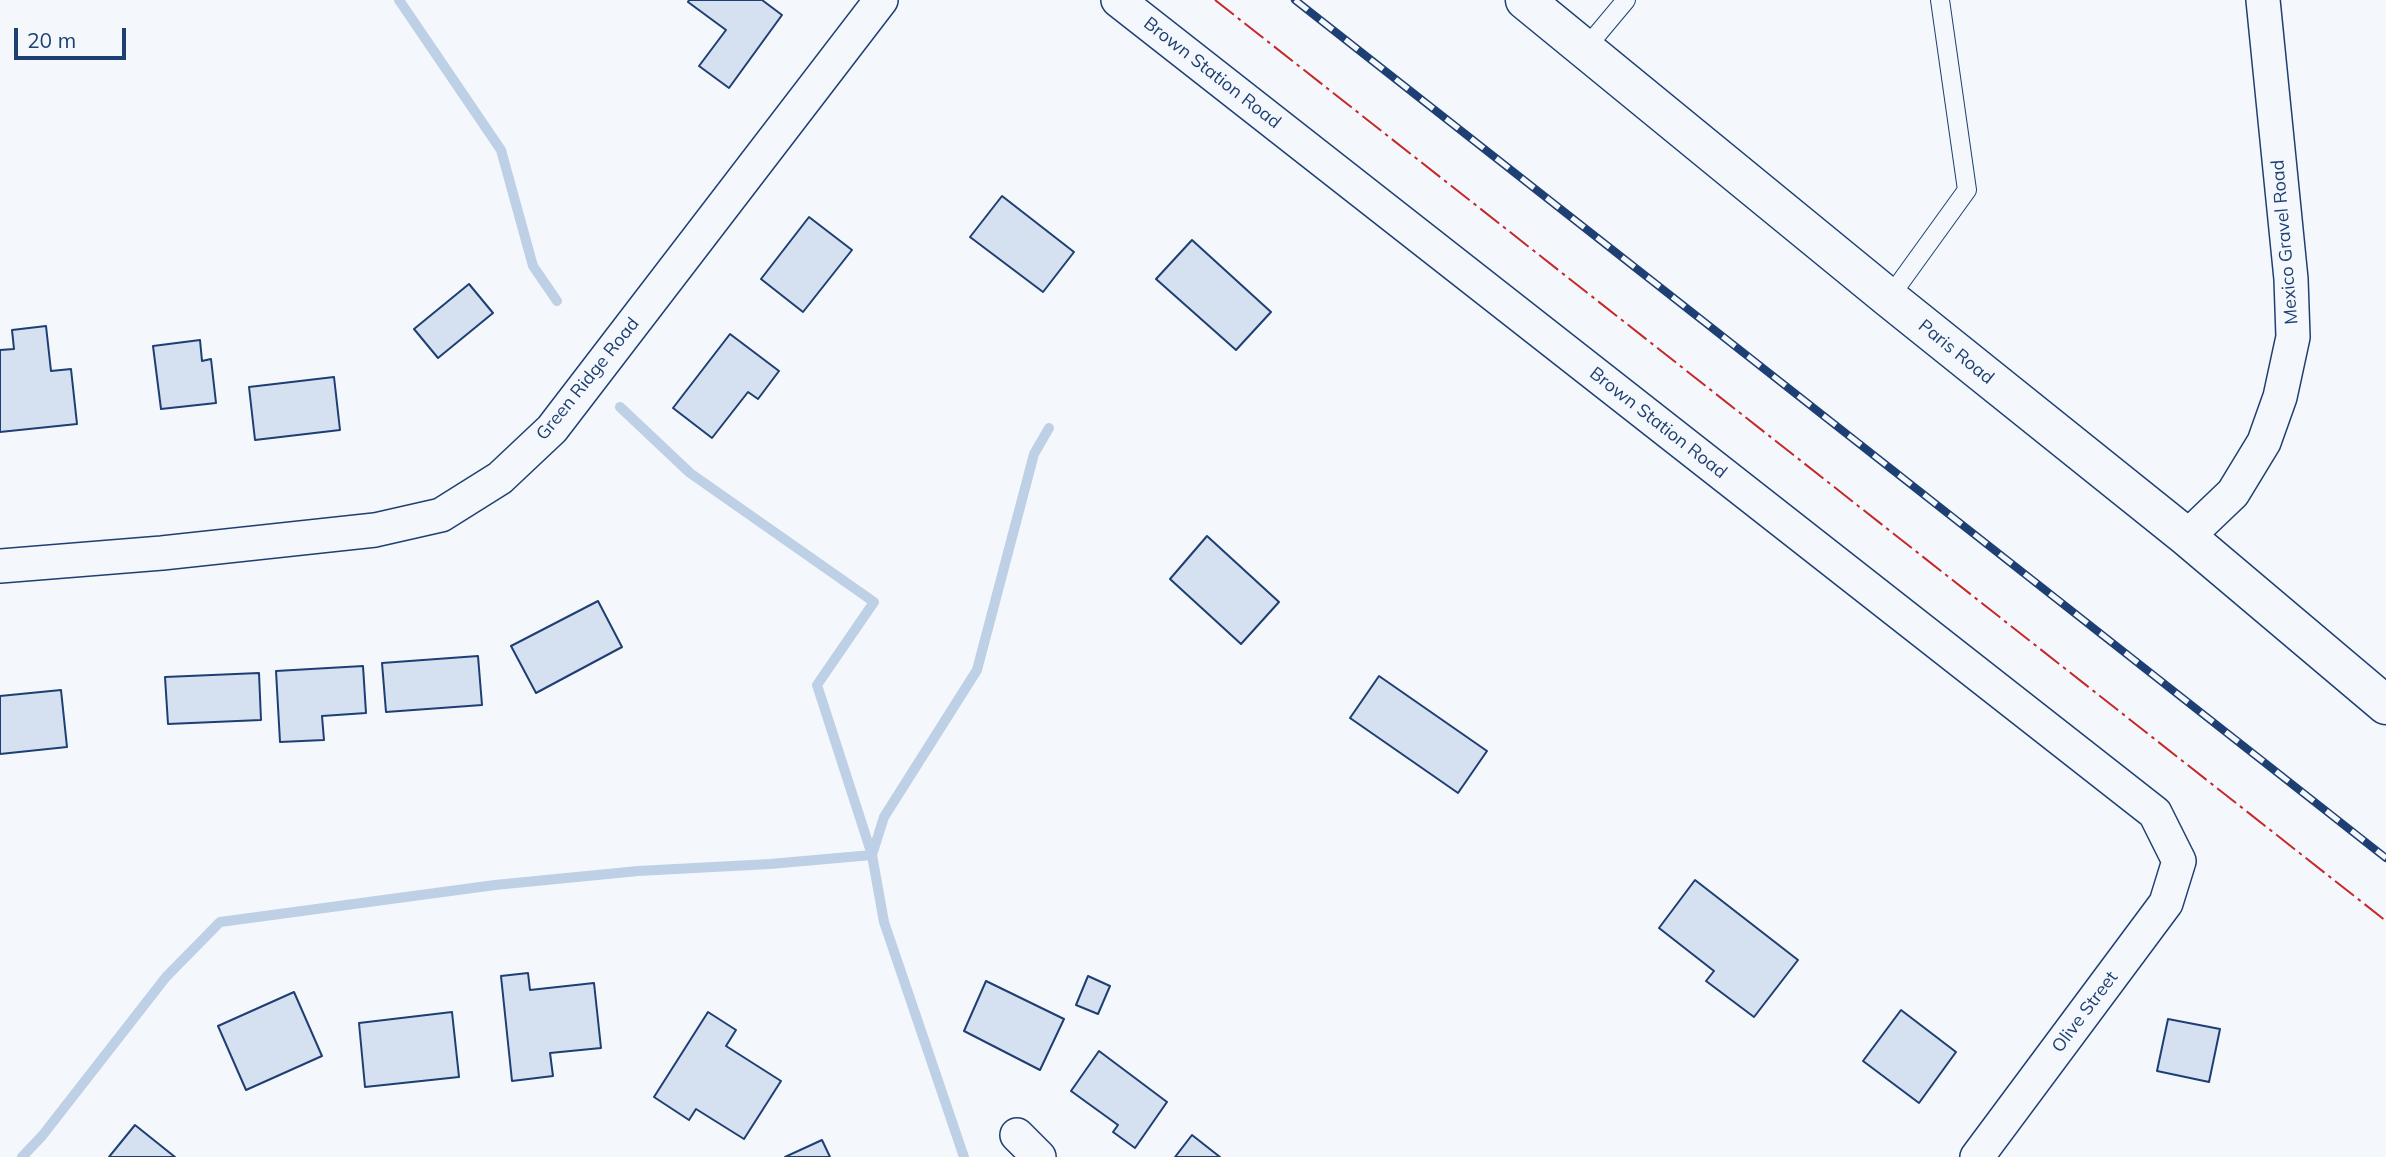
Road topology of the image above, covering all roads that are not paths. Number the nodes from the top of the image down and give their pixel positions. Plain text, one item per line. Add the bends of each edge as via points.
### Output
1 (881, 0) edge
2 (1118, 0) edge
3 (1525, 0) edge
4 (1626, 0) edge
5 (1940, 0) edge
6 (2263, 0) edge
7 (1585, 49) junction
8 (1889, 298) junction
9 (2187, 537) junction
10 (0, 566) edge
11 (2386, 705) edge
12 (2179, 861) joint
13 (1978, 1157) edge

1 - 10 street, Green Ridge Road via 552,429 500,478 441,515 375,530
2 - 12 street, Brown Station Road via 2155,813
3 - 7 main road, Paris Road
4 - 7 lane
5 - 8 lane via 1967,190
6 - 9 street, Mexico Gravel Road via 2293,337 2264,442 2233,493
7 - 8 main road, Paris Road
8 - 9 main road, Paris Road
9 - 11 main road, Paris Road
12 - 13 street, Olive Street via 2166,903

